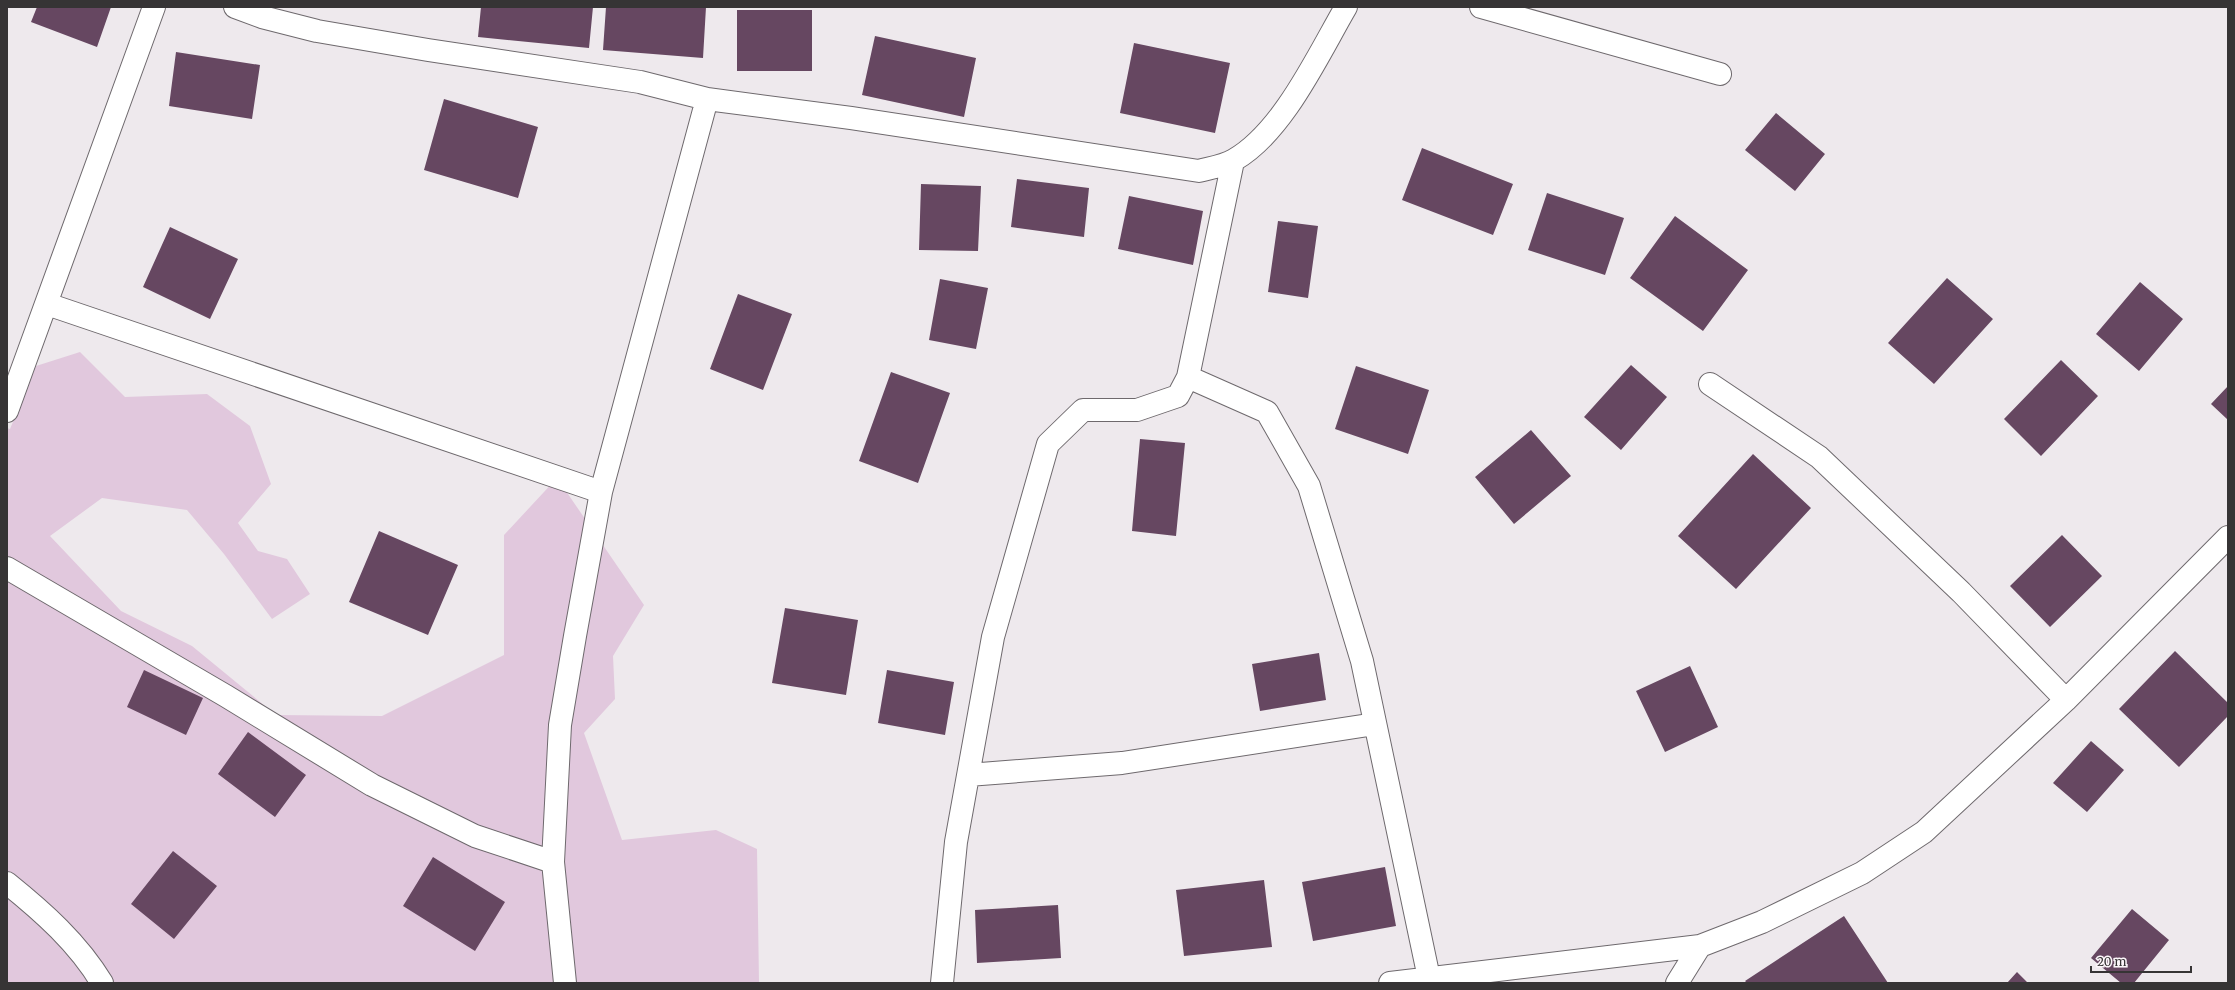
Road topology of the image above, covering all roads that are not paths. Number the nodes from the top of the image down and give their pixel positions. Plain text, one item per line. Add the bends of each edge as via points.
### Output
1 (154, 7) edge
2 (235, 7) edge
3 (1346, 7) edge
4 (1481, 7) edge
5 (1720, 74) dead end
6 (708, 99) junction
7 (1233, 161) junction
8 (47, 304) junction
9 (1188, 377) junction
10 (1710, 384) dead end
11 (7, 411) edge
12 (601, 492) junction
13 (2228, 537) edge
14 (7, 568) edge
15 (2066, 700) junction
16 (1375, 724) junction
17 (968, 775) junction
18 (554, 862) junction
19 (7, 883) edge
20 (1700, 946) junction
21 (1429, 978) junction
22 (102, 983) edge
23 (565, 983) edge
24 (942, 983) edge
25 (1390, 983) edge
26 (1677, 983) edge

1 - 8 street
2 - 6 street via 262,17 317,31 640,82
3 - 7 street via 1288,106 1261,139
4 - 5 street
6 - 7 street via 1199,171
6 - 12 street
7 - 9 street
8 - 11 street
8 - 12 street
9 - 16 street via 1267,412 1309,486 1362,661
9 - 17 street via 1178,396 1136,410 1083,410 1048,444 993,637
10 - 15 street via 1818,457 1961,592
12 - 18 street via 560,725
13 - 15 street
14 - 18 street via 372,785 475,836
15 - 20 street via 1924,832 1862,872 1808,900 1762,922
16 - 17 street via 1122,763
16 - 21 street
17 - 24 street via 956,842
18 - 23 street
19 - 22 street via 63,932 92,966
20 - 21 street
20 - 26 street
21 - 25 street

